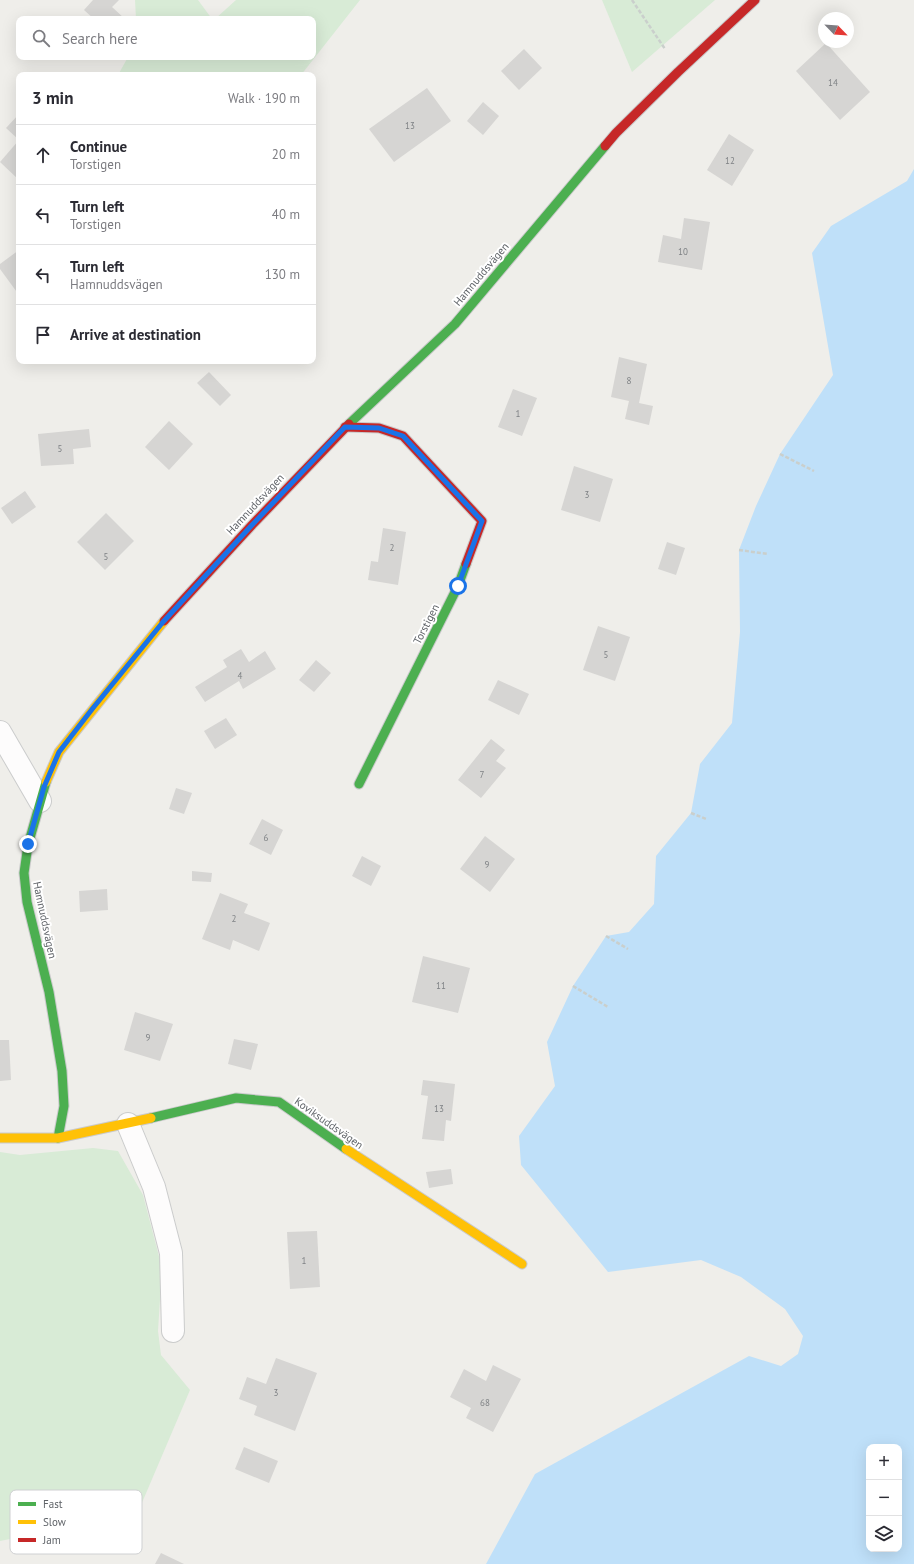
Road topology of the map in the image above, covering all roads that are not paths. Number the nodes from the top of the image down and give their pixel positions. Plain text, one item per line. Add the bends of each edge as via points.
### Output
1 (755, 0) edge
2 (345, 427) junction
3 (0, 732) edge
4 (358, 784) dead end
5 (40, 801) junction
6 (128, 1124) junction
7 (0, 1138) edge
8 (58, 1138) junction
9 (522, 1264) dead end
10 (173, 1331) dead end

1 - 2 street, Hamnuddsvägen via 616,133 455,324
2 - 4 street, Torstigen via 379,428 403,436 482,521 458,586
2 - 5 street, Hamnuddsvägen via 246,530 163,622 59,752
3 - 5 street
5 - 8 street, Hamnuddsvägen via 28,844 24,873 27,902 49,992 62,1071 64,1106
6 - 8 street, Koviksuddsvägen
6 - 9 street, Koviksuddsvägen via 236,1098 279,1102 361,1160
6 - 10 street via 154,1187 171,1253
7 - 8 street, Koviksuddsvägen

